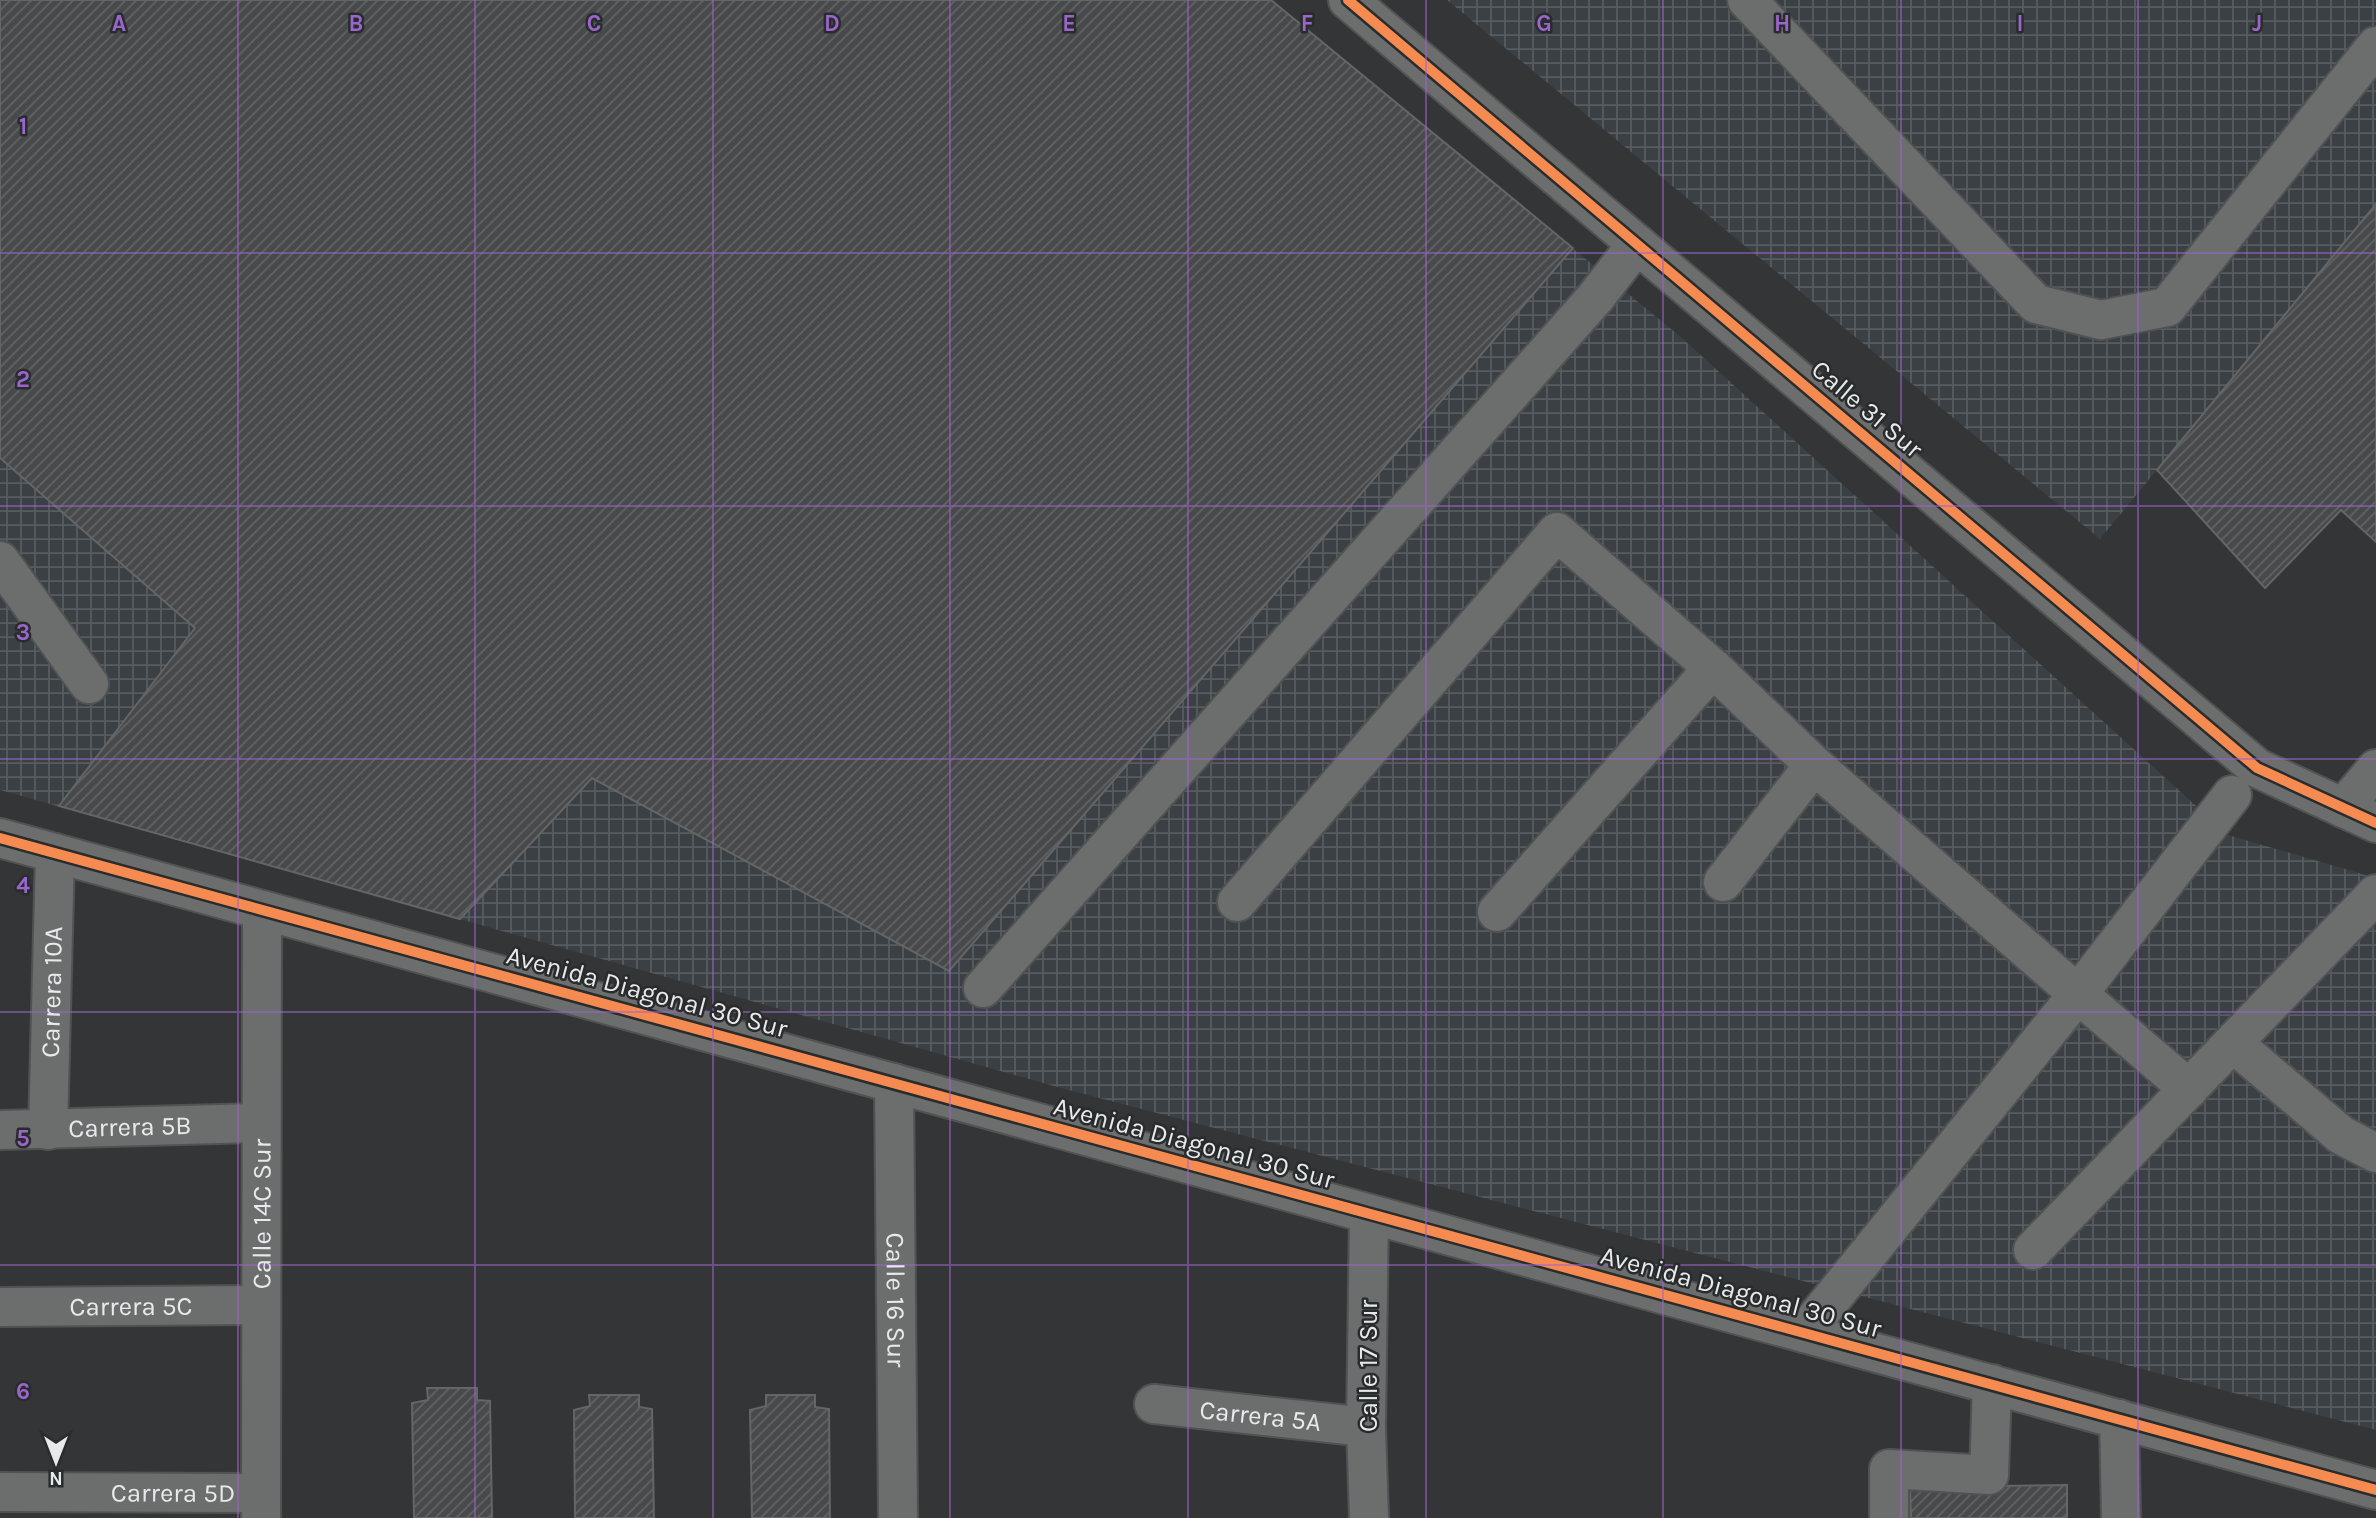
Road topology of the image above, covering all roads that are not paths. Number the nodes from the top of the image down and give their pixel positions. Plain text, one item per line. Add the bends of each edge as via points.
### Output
1 (1348, 0) edge
2 (1747, 0) edge
3 (2376, 46) edge
4 (1637, 244) junction
5 (0, 561) edge
6 (1713, 668) junction
7 (89, 684) dead end
8 (1814, 765) junction
9 (2376, 769) edge
10 (2232, 795) dead end
11 (2359, 815) edge
12 (0, 838) edge
13 (55, 853) junction
14 (1723, 882) dead end
15 (2376, 894) edge
16 (1237, 902) dead end
17 (262, 910) junction
18 (1497, 912) dead end
19 (983, 988) dead end
20 (2078, 994) junction
21 (2233, 1043) junction
22 (894, 1083) junction
23 (2189, 1089) junction
24 (260, 1123) junction
25 (0, 1130) edge
26 (48, 1130) junction
27 (2376, 1153) edge
28 (1369, 1214) junction
29 (2033, 1250) dead end
30 (261, 1305) junction
31 (0, 1307) edge
32 (1804, 1333) junction
33 (1992, 1384) junction
34 (1154, 1404) dead end
35 (2119, 1419) junction
36 (1366, 1427) junction
37 (2376, 1490) edge
38 (0, 1492) edge
39 (261, 1505) edge
40 (898, 1518) edge
41 (1369, 1518) edge
42 (1889, 1518) edge
43 (2122, 1518) edge

1 - 4 street, Calle 31 Sur
2 - 3 street via 2036,304 2101,320 2167,307
4 - 11 street, Calle 31 Sur via 2257,768
4 - 19 street via 1595,298
5 - 7 street
6 - 8 street
6 - 16 street via 1557,532
6 - 18 street
8 - 14 street
8 - 20 street
9 - 11 street
10 - 20 street
12 - 13 street, Avenida Diagonal 30 Sur
13 - 17 street, Avenida Diagonal 30 Sur
13 - 26 street, Carrera 10A
15 - 21 street
17 - 22 street, Avenida Diagonal 30 Sur
17 - 24 street, Calle 14C Sur
20 - 23 street
20 - 32 street
21 - 23 street
21 - 27 street via 2341,1135
22 - 28 street, Avenida Diagonal 30 Sur
22 - 40 street, Calle 16 Sur
23 - 29 street
24 - 26 street, Carrera 5B
24 - 30 street, Calle 14C Sur
25 - 26 street, Carrera 5B
28 - 32 street, Avenida Diagonal 30 Sur
28 - 36 street, Calle 17 Sur
30 - 31 street, Carrera 5C
30 - 39 street, Calle 14C Sur
32 - 33 street, Avenida Diagonal 30 Sur
33 - 35 street, Avenida Diagonal 30 Sur
33 - 42 street via 1989,1475 1889,1469
34 - 36 street, Carrera 5A
35 - 37 street, Avenida Diagonal 30 Sur
35 - 43 street
36 - 41 street, Calle 17 Sur
38 - 39 street, Carrera 5D

